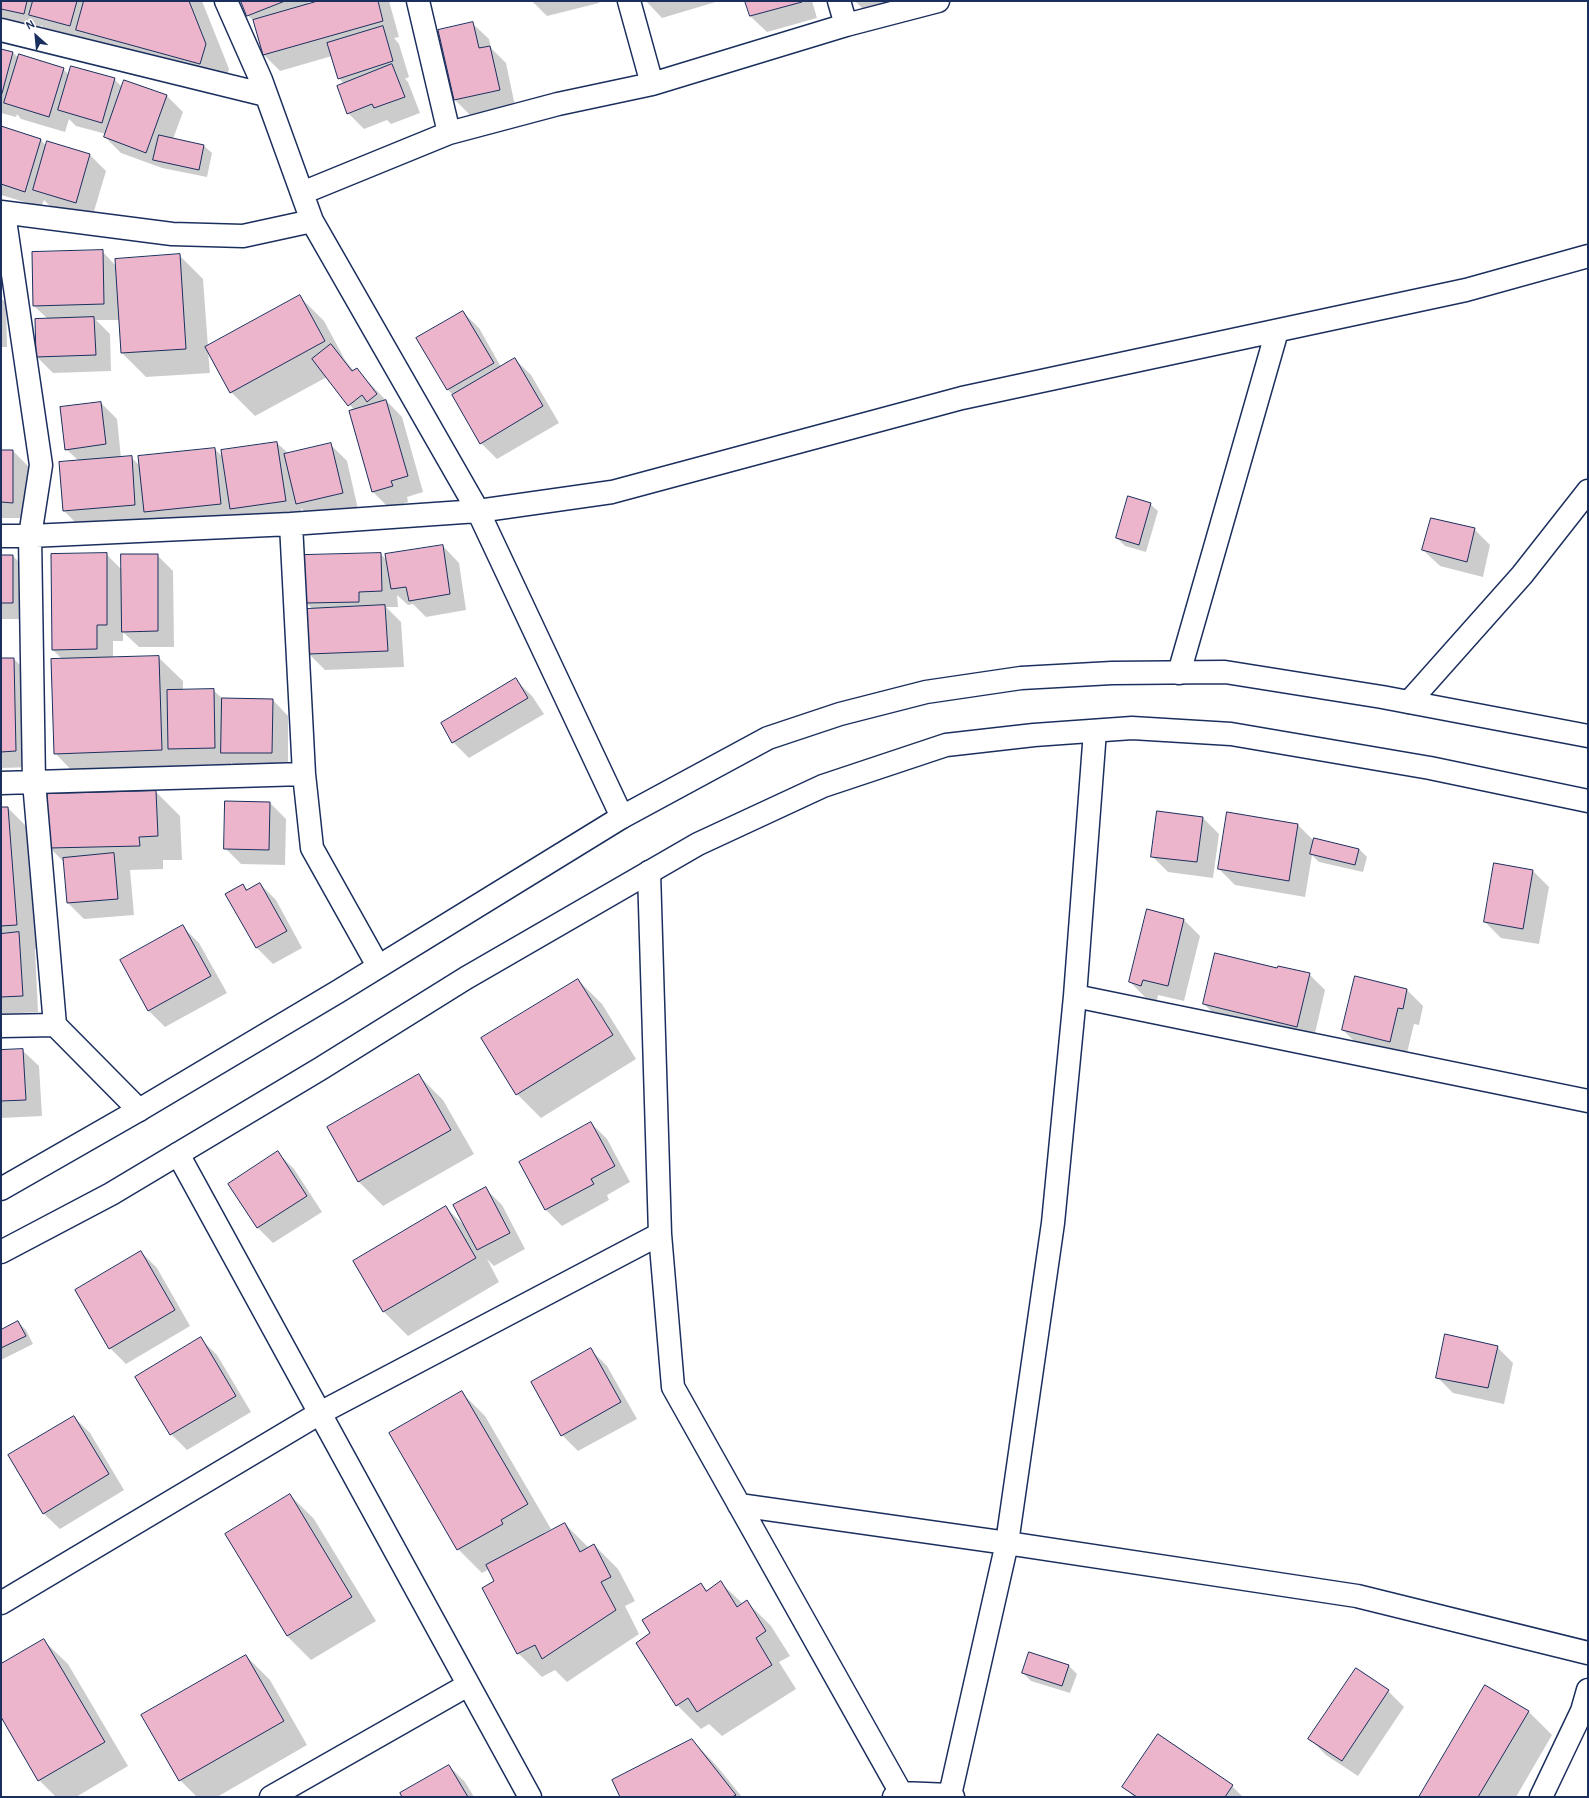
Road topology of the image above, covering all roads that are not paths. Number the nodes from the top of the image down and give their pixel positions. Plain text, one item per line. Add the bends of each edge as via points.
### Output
1 (226, 1) edge
2 (418, 1) edge
3 (629, 1) edge
4 (839, 1) edge
5 (938, 1) edge
6 (846, 25) junction
7 (1, 30) edge
8 (652, 84) junction
9 (266, 95) junction
10 (449, 133) junction
11 (302, 193) junction
12 (3, 212) edge
13 (312, 221) junction
14 (1588, 256) edge
15 (1277, 331) junction
16 (1588, 490) edge
17 (478, 511) junction
18 (291, 524) junction
19 (1, 536) edge
20 (30, 536) junction
21 (1179, 673) junction
22 (1409, 702) junction
23 (1095, 731) junction
24 (1588, 736) edge
25 (304, 774) junction
26 (34, 782) junction
27 (1, 783) edge
28 (1588, 801) edge
29 (622, 817) junction
30 (649, 872) junction
31 (378, 966) junction
32 (1075, 996) junction
33 (55, 1025) junction
34 (1, 1026) edge
35 (1588, 1101) edge
36 (139, 1110) junction
37 (178, 1154) junction
38 (1, 1189) edge
39 (660, 1234) junction
40 (1, 1252) edge
41 (320, 1413) junction
42 (739, 1506) junction
43 (1007, 1543) junction
44 (1, 1603) edge
45 (1588, 1653) edge
46 (468, 1685) junction
47 (1588, 1690) edge
48 (1585, 1716) edge
49 (897, 1795) edge
50 (952, 1796) edge
51 (271, 1797) edge
52 (530, 1797) edge
53 (1541, 1797) edge

1 - 9 street
2 - 10 street
3 - 8 street
4 - 6 street
5 - 6 street
6 - 8 street
7 - 9 street
8 - 10 street via 558,104
9 - 11 street
10 - 11 street
11 - 13 street
12 - 13 street via 172,234 243,236
12 - 20 street via 41,465
13 - 17 street
14 - 15 street via 1466,290
15 - 17 street via 962,398 612,492
15 - 21 street
16 - 22 street via 1522,575
17 - 18 street
17 - 29 street
18 - 20 street
18 - 25 street
19 - 20 street
20 - 26 street
21 - 22 street via 1225,672
21 - 29 street via 1021,678 926,692 840,714 768,738
22 - 24 street
23 - 28 street via 1132,728 1231,734 1430,768
23 - 30 street via 946,745 823,786 698,844
23 - 32 street
25 - 26 street
25 - 31 street via 312,848
26 - 27 street
26 - 33 street
29 - 31 street
30 - 37 street via 466,978
30 - 39 street
31 - 36 street
32 - 35 street
32 - 43 street via 1053,1223
33 - 34 street
33 - 36 street
36 - 38 street
37 - 40 street via 111,1194
37 - 41 street
39 - 41 street
39 - 42 street via 673,1387
41 - 44 street
41 - 46 street
42 - 43 street
42 - 49 street
43 - 45 street via 1357,1596
43 - 50 street
46 - 51 street
46 - 52 street
47 - 48 street
48 - 53 street
49 - 50 street

